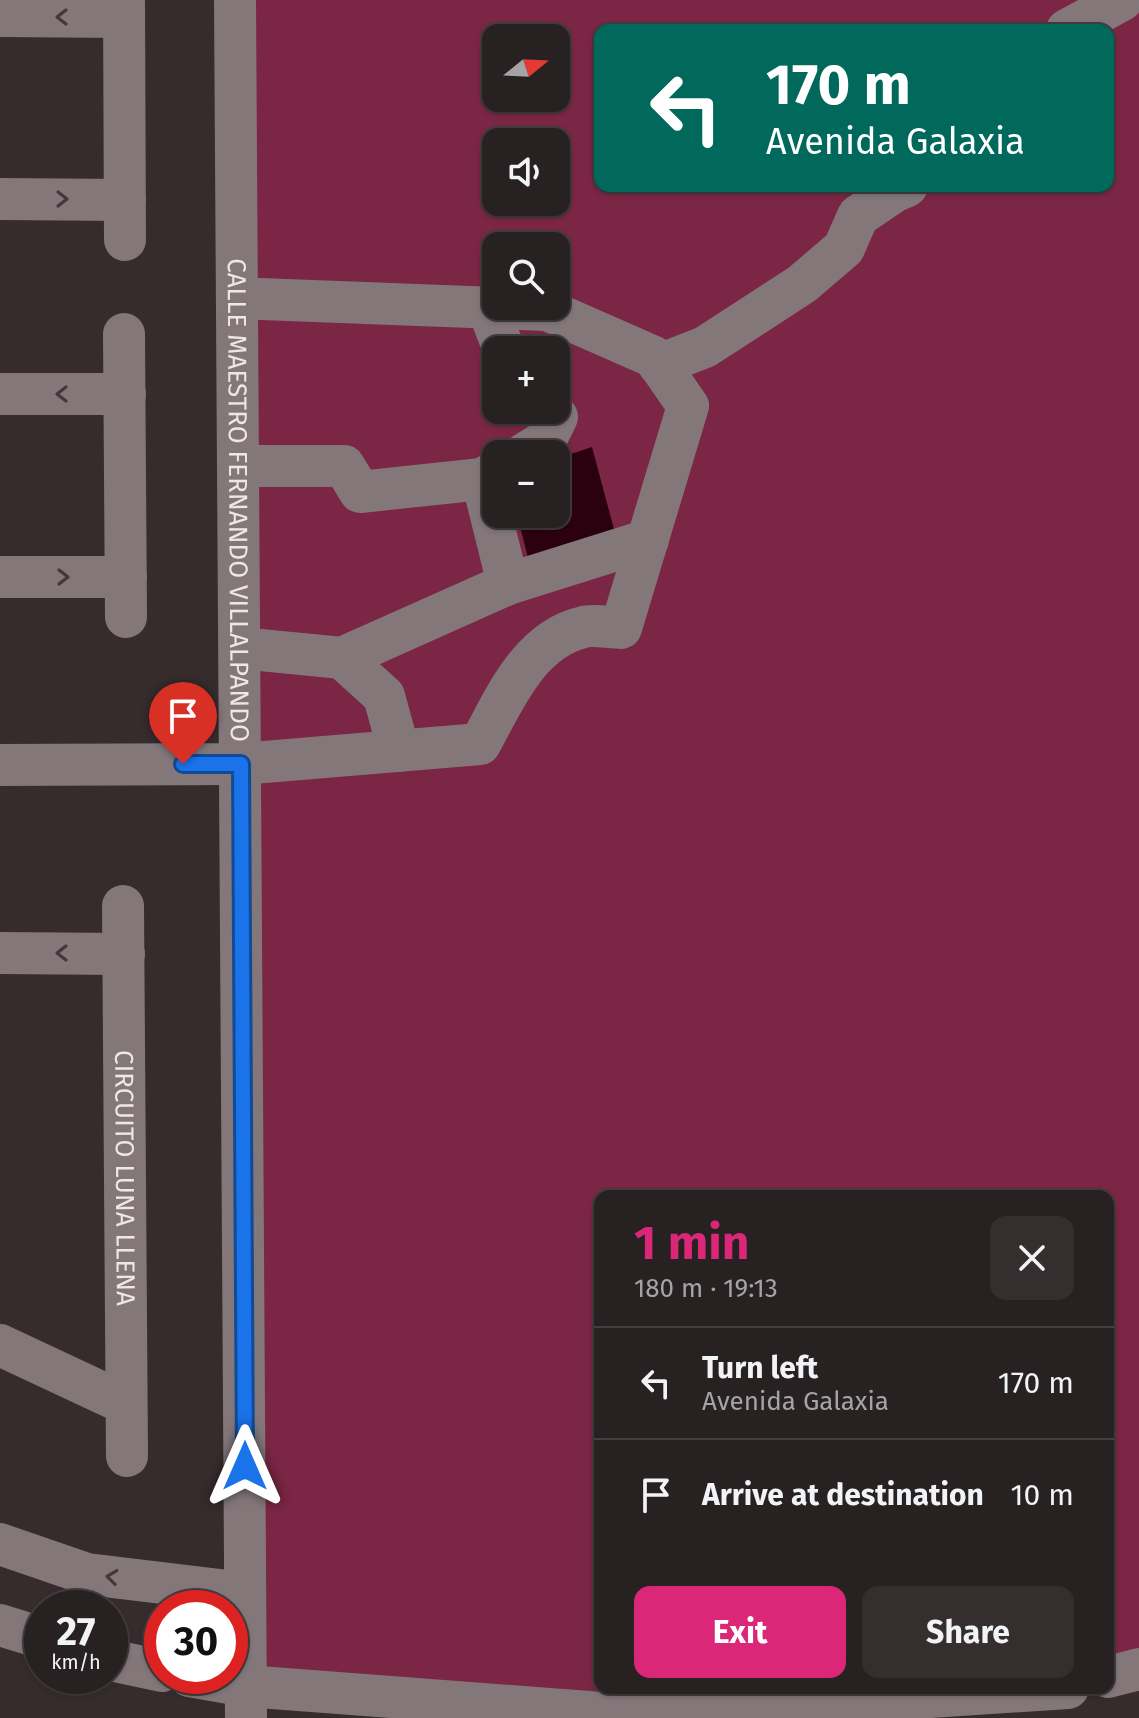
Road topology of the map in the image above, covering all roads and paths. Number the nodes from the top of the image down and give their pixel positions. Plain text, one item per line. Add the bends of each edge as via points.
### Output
1 (235, 0) edge
2 (1122, 0) edge
3 (124, 8) edge
4 (0, 16) edge
5 (1078, 24) edge
6 (894, 192) edge
7 (0, 199) edge
8 (237, 298) junction
9 (482, 308) edge
10 (570, 320) edge
11 (124, 334) dead end
12 (705, 347) junction
13 (659, 365) junction
14 (0, 394) edge
15 (125, 394) junction
16 (688, 406) junction
17 (239, 466) junction
18 (482, 476) edge
19 (498, 528) edge
20 (648, 540) junction
21 (0, 577) edge
22 (508, 584) junction
23 (240, 648) junction
24 (342, 658) junction
25 (399, 751) junction
26 (241, 764) junction
27 (0, 765) edge
28 (123, 906) dead end
29 (0, 953) edge
30 (124, 954) junction
31 (0, 1345) edge
32 (126, 1404) junction
33 (127, 1456) dead end
34 (0, 1544) edge
35 (220, 1590) edge
36 (245, 1590) edge
37 (0, 1625) edge
38 (24, 1632) edge
39 (1139, 1669) edge
40 (1114, 1675) edge
41 (976, 1694) edge
42 (246, 1702) edge

1 - 8 street, CALLE MAESTRO FERNANDO VILLALPANDO
2 - 5 street
3 -> 4 street
7 -> 3 street via 125,220
6 - 12 street via 858,216 844,248 802,284
8 - 9 street
8 - 17 street, CALLE MAESTRO FERNANDO VILLALPANDO
10 - 13 street via 654,357
11 - 15 street
12 - 13 street
12 - 16 street via 709,360
13 - 16 street
15 -> 14 street
21 -> 15 street via 126,597
16 - 20 street
17 - 18 street via 344,466 360,492
17 - 23 street, CALLE MAESTRO FERNANDO VILLALPANDO
19 - 22 street
20 - 22 street
20 - 25 street via 621,628 584,626 550,642 516,678 480,744
22 - 24 street
23 - 24 street
23 - 26 street, CALLE MAESTRO FERNANDO VILLALPANDO
24 - 25 street via 384,696
25 - 26 street
26 - 27 street
26 - 36 street, CALLE MAESTRO FERNANDO VILLALPANDO
28 - 30 street, CIRCUITO LUNA LLENA
30 -> 29 street
30 - 32 street, CIRCUITO LUNA LLENA
31 - 32 street
32 - 33 street, CIRCUITO LUNA LLENA
35 -> 34 street via 87,1574
37 - 38 street
39 - 40 street
41 - 42 street via 641,1716

